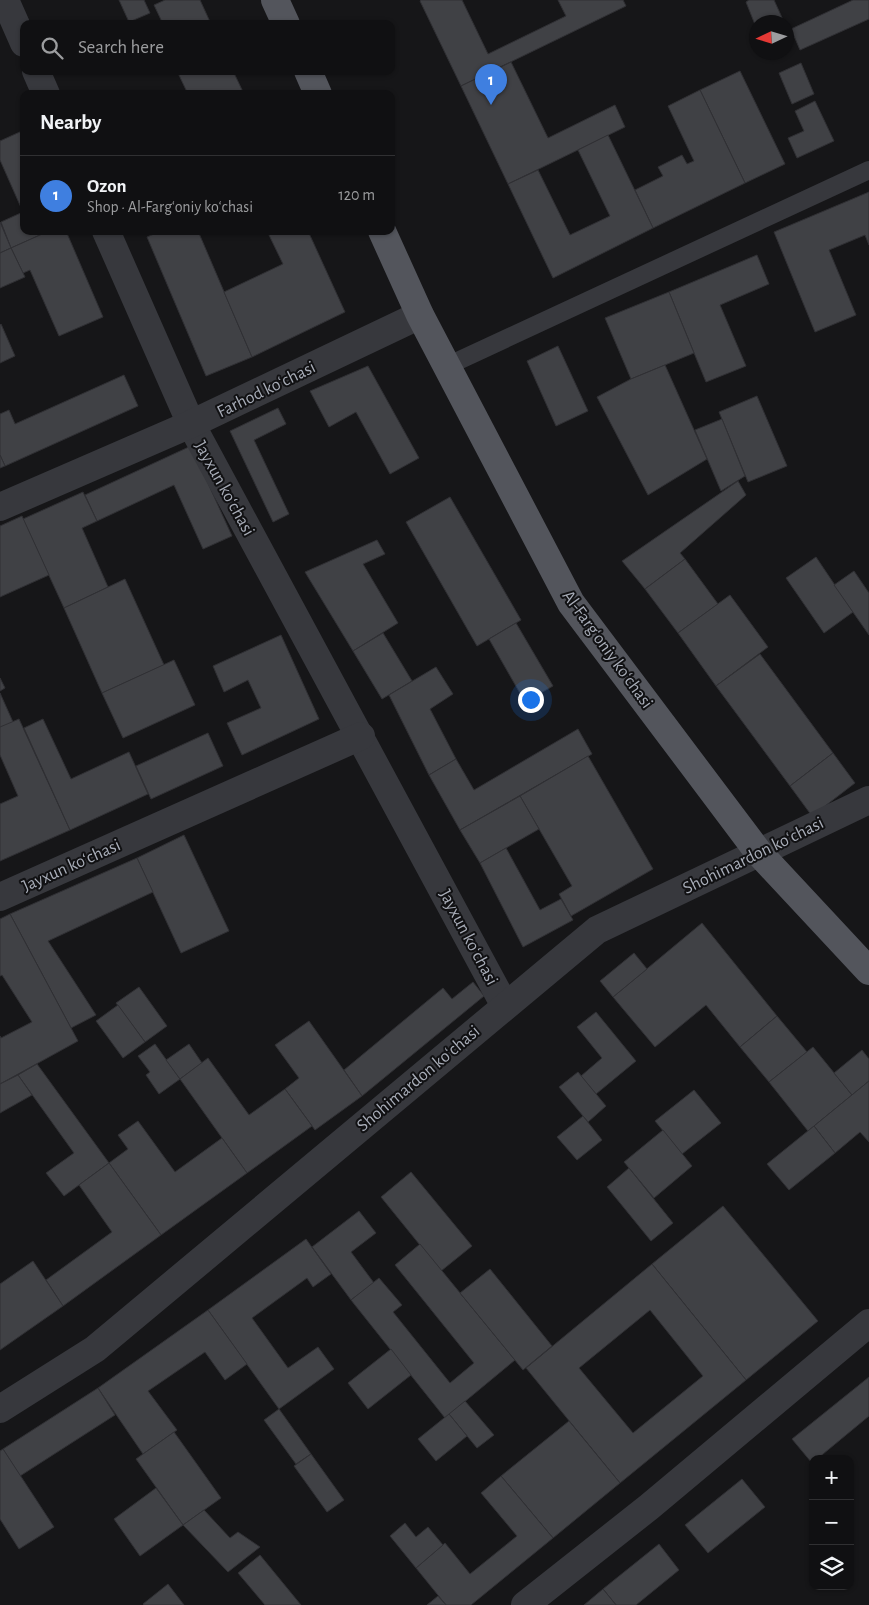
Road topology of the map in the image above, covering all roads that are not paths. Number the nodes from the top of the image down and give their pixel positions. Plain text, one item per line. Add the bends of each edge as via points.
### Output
1 (5, 0) edge
2 (275, 0) edge
3 (284, 20) edge
4 (20, 34) edge
5 (38, 75) edge
6 (310, 75) edge
7 (44, 90) edge
8 (316, 90) edge
9 (869, 170) edge
10 (108, 235) edge
11 (384, 235) edge
12 (420, 315) junction
13 (448, 366) junction
14 (191, 424) junction
15 (0, 507) edge
16 (361, 736) junction
17 (869, 800) edge
18 (759, 853) junction
19 (0, 897) edge
20 (869, 971) edge
21 (505, 1006) junction
22 (869, 1323) edge
23 (0, 1408) edge
24 (525, 1605) edge

1 - 4 street
2 - 3 main road
5 - 7 street
6 - 8 main road
9 - 13 lane
10 - 14 street, Jayxun koʻchasi
11 - 12 main road, Al-Fargʻoniy koʻchasi
12 - 13 main road, Al-Fargʻoniy koʻchasi
12 - 14 street, Farhod koʻchasi
13 - 18 main road, Al-Fargʻoniy koʻchasi via 571,603
14 - 15 street, Farhod koʻchasi
14 - 16 street, Jayxun koʻchasi
16 - 19 street, Jayxun koʻchasi
16 - 21 street, Jayxun koʻchasi
17 - 18 street, Shohimardon koʻchasi
18 - 20 main road, Al-Fargʻoniy koʻchasi
18 - 21 street, Shohimardon koʻchasi via 597,930
21 - 23 street, Shohimardon koʻchasi via 95,1349
22 - 24 street via 649,1507

